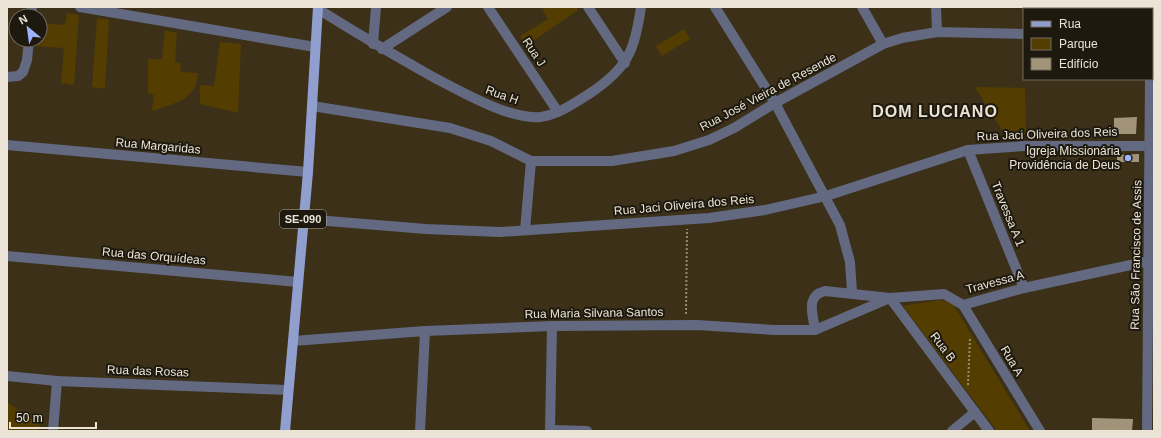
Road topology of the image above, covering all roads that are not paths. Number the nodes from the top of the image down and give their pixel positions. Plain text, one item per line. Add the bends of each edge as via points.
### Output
1 (80, 7) edge
2 (376, 7) edge
3 (447, 7) edge
4 (488, 7) edge
5 (588, 7) edge
6 (641, 7) edge
7 (715, 7) edge
8 (862, 7) edge
9 (936, 7) edge
10 (318, 8) edge
11 (936, 32) junction
12 (1023, 34) edge
13 (372, 44) junction
14 (883, 44) junction
15 (315, 47) junction
16 (28, 48) edge
17 (382, 49) junction
18 (625, 63) junction
19 (7, 77) edge
20 (1150, 80) edge
21 (775, 103) junction
22 (312, 106) junction
23 (558, 112) junction
24 (7, 145) edge
25 (1152, 146) edge
26 (968, 150) junction
27 (531, 161) junction
28 (308, 172) junction
29 (826, 196) junction
30 (303, 219) junction
31 (525, 230) junction
32 (7, 256) edge
33 (1149, 260) junction
34 (298, 282) junction
35 (1024, 288) junction
36 (852, 292) junction
37 (890, 298) junction
38 (963, 304) junction
39 (552, 326) junction
40 (815, 330) junction
41 (425, 331) junction
42 (292, 341) junction
43 (7, 376) edge
44 (57, 381) junction
45 (288, 390) junction
46 (975, 412) junction
47 (550, 430) edge
48 (53, 431) edge
49 (285, 431) edge
50 (420, 431) edge
51 (587, 431) edge
52 (952, 431) edge
53 (989, 431) edge
54 (1040, 431) edge
55 (1147, 431) edge

1 - 15 street
2 - 13 street
3 - 17 street
4 - 23 street, Rua J
5 - 18 street
6 - 18 street, Rua H via 635,42
7 - 21 street
8 - 14 street
9 - 11 street
10 - 13 street, Rua H
10 - 15 main road, SE-090
11 - 12 street, Rua José Vieira de Resende
11 - 14 street, Rua José Vieira de Resende
13 - 17 street, Rua H
14 - 21 street, Rua José Vieira de Resende
15 - 22 main road, SE-090
16 - 19 street via 23,72 18,76
17 - 23 street, Rua H via 482,103 532,118
18 - 23 street, Rua H via 596,89
20 - 25 street, Rua São Francisco de Assis
21 - 27 street, Rua José Vieira de Resende via 722,134 695,146 674,151 612,161
21 - 29 street
22 - 27 street, Rua José Vieira de Resende via 450,128 491,141
22 - 28 main road, SE-090
24 - 28 street, Rua Margaridas
25 - 26 street, Rua Jaci Oliveira dos Reis via 1024,146
25 - 33 street, Rua São Francisco de Assis
26 - 29 street, Rua Jaci Oliveira dos Reis
26 - 35 street, Travessa A 1
27 - 31 street
28 - 30 main road, SE-090
29 - 31 street, Rua Jaci Oliveira dos Reis via 766,210 688,220
29 - 36 street via 846,244
30 - 31 street, Rua Jaci Oliveira dos Reis via 426,229 500,232
30 - 34 main road, SE-090
32 - 34 street, Rua das Orquídeas
33 - 35 street, Travessa A
33 - 55 street, Rua São Francisco de Assis
34 - 42 main road, SE-090
35 - 38 street, Travessa A
36 - 37 street, Travessa A
36 - 40 street, Travessa A via 824,291 814,296 812,303
37 - 38 street, Travessa A via 944,294
37 - 40 street, Rua Maria Silvana Santos
37 - 46 street, Rua B
38 - 54 street, Rua A
39 - 40 street, Rua Maria Silvana Santos via 686,325
39 - 41 street, Rua Maria Silvana Santos
39 - 47 street
41 - 42 street, Rua Maria Silvana Santos
41 - 50 street
42 - 45 main road, SE-090
43 - 44 street, Rua das Rosas
44 - 45 street, Rua das Rosas
44 - 48 street
45 - 49 main road, SE-090
46 - 52 street
46 - 53 street, Rua B
47 - 51 street

